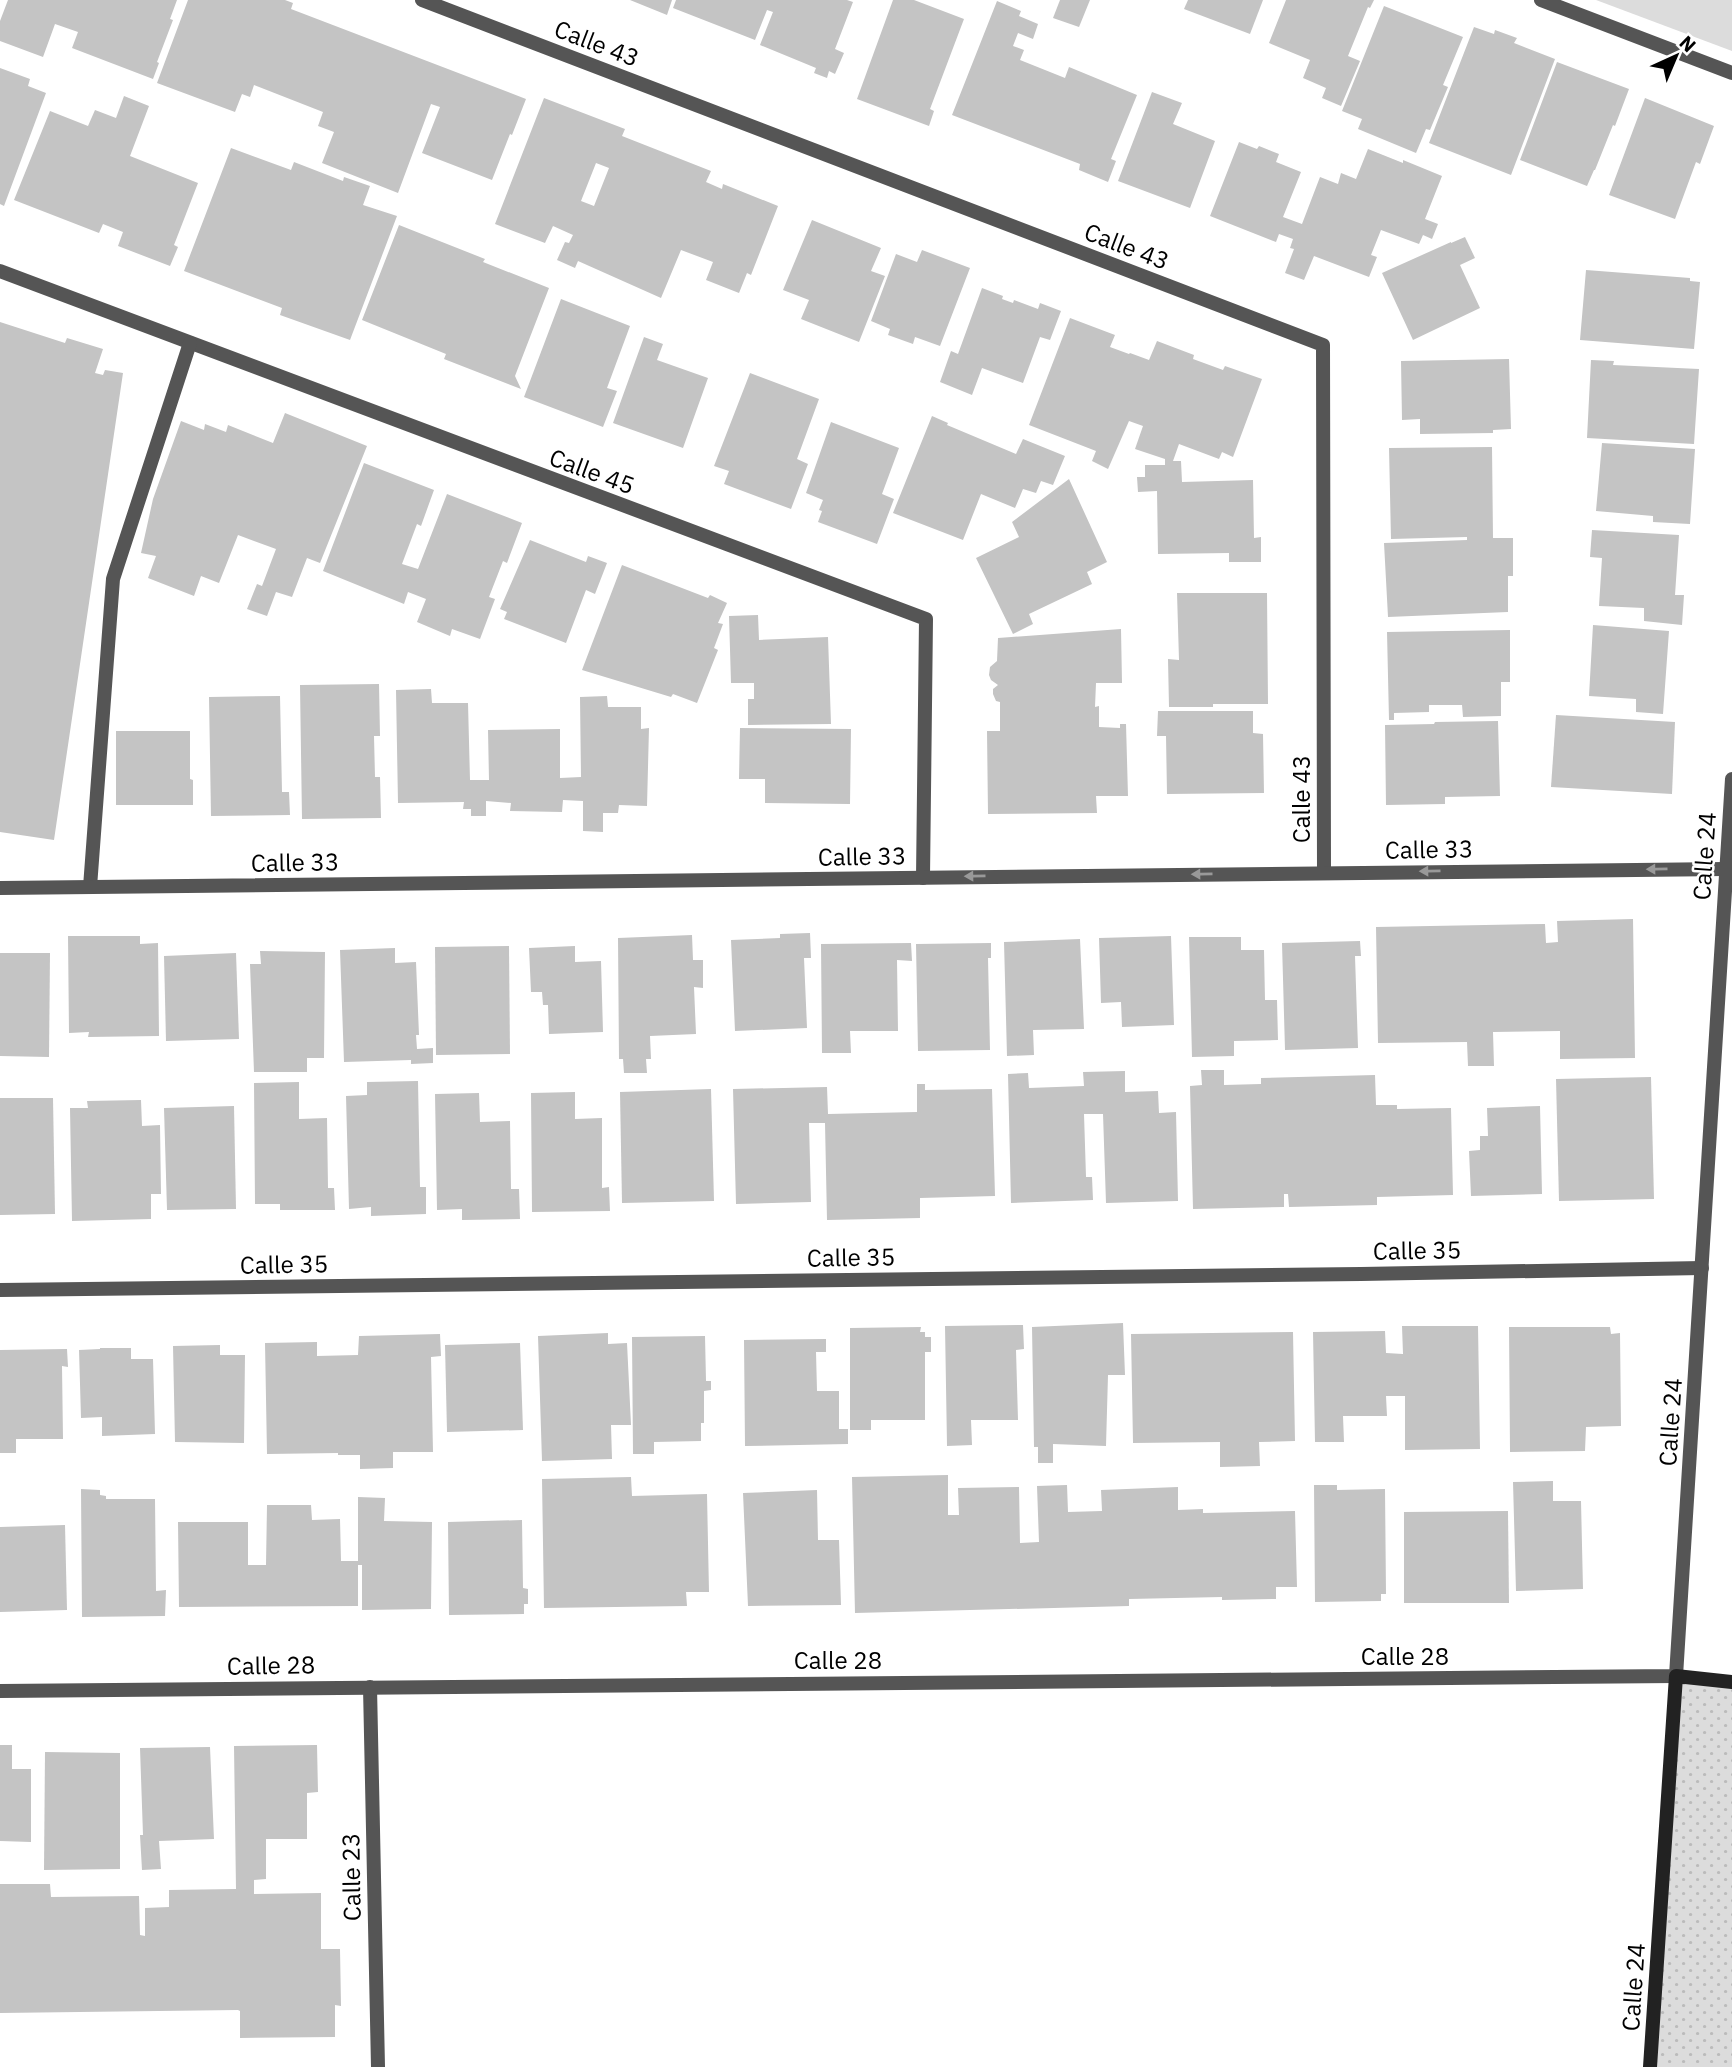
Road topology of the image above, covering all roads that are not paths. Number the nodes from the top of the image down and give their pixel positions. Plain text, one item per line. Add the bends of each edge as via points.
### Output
1 (422, 0) edge
2 (1541, 0) edge
3 (1732, 73) edge
4 (0, 271) edge
5 (190, 343) junction
6 (1732, 779) edge
7 (1725, 869) junction
8 (1324, 872) junction
9 (923, 878) junction
10 (90, 887) junction
11 (0, 888) edge
12 (1702, 1268) junction
13 (0, 1290) edge
14 (1676, 1676) junction
15 (1732, 1682) edge
16 (369, 1686) junction
17 (0, 1691) edge
18 (378, 2067) edge
19 (1650, 2067) edge

1 - 8 street, Calle 43 via 1323,345
2 - 3 street
4 - 5 street, Calle 45
5 - 9 street, Calle 45 via 926,619
5 - 10 street via 113,579
6 - 7 street, Calle 24
7 -> 8 street, Calle 33
7 - 12 street, Calle 24
8 -> 9 street, Calle 33
9 - 10 street, Calle 33
10 - 11 street, Calle 33
12 - 13 street, Calle 35
12 - 14 street, Calle 24
14 - 15 street
14 - 16 street, Calle 28
14 - 19 street, Calle 24
16 - 17 street, Calle 28
16 - 18 street, Calle 23

